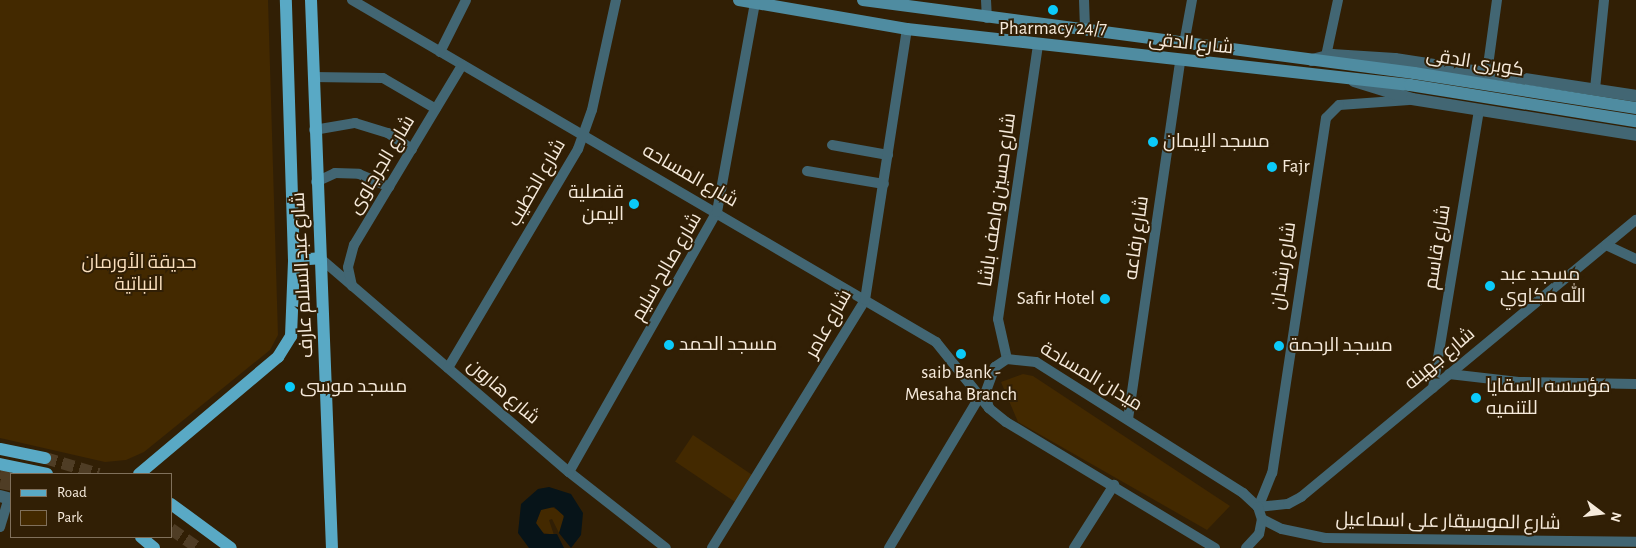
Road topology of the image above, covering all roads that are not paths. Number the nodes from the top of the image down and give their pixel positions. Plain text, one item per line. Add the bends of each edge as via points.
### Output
1 (286, 0) edge
2 (311, 0) edge
3 (352, 0) edge
4 (466, 0) edge
5 (616, 0) edge
6 (739, 0) edge
7 (863, 0) edge
8 (986, 0) edge
9 (1084, 0) edge
10 (1192, 0) edge
11 (1338, 0) edge
12 (1497, 0) edge
13 (1604, 0) edge
14 (882, 1) edge
15 (755, 2) junction
16 (987, 18) junction
17 (907, 28) junction
18 (1085, 31) junction
19 (1038, 44) junction
20 (1184, 44) junction
21 (440, 52) junction
22 (1326, 56) junction
23 (1307, 61) junction
24 (1180, 62) junction
25 (462, 65) junction
26 (1487, 73) junction
27 (313, 77) junction
28 (1350, 80) junction
29 (1594, 89) junction
30 (1633, 96) edge
31 (1412, 99) junction
32 (1636, 108) edge
33 (436, 109) junction
34 (1479, 111) junction
35 (1636, 121) edge
36 (1588, 128) junction
37 (314, 130) junction
38 (1630, 134) edge
39 (584, 135) junction
40 (832, 145) dead end
41 (412, 149) junction
42 (888, 155) junction
43 (807, 171) dead end
44 (316, 182) junction
45 (884, 184) junction
46 (389, 187) junction
47 (718, 212) junction
48 (1636, 220) edge
49 (1606, 245) junction
50 (320, 258) junction
51 (1636, 259) edge
52 (294, 260) junction
53 (352, 287) junction
54 (864, 300) junction
55 (1007, 359) junction
56 (448, 368) junction
57 (1449, 374) junction
58 (1636, 384) edge
59 (1433, 388) junction
60 (981, 394) junction
61 (989, 408) junction
62 (1128, 419) junction
63 (0, 448) edge
64 (45, 458) tunnel mouth
65 (0, 464) edge
66 (569, 472) junction
67 (42, 473) tunnel mouth
68 (141, 473) edge
69 (1114, 485) junction
70 (7, 498) edge
71 (172, 505) edge
72 (1258, 507) junction
73 (1262, 519) junction
74 (0, 527) edge
75 (142, 538) edge
76 (1636, 542) edge
77 (154, 548) edge
78 (231, 548) edge
79 (332, 548) edge
80 (666, 548) edge
81 (712, 548) edge
82 (889, 548) edge
83 (1074, 548) edge
84 (1215, 548) edge
85 (1246, 548) edge

1 - 52 main road, شارع عبد السلام عارف
2 - 27 main road, شارع عبد السلام عارف
3 - 21 street, شارع المساحه
4 - 21 street
5 - 39 street, شارع الخطيب
6 - 15 main road, شارع الدقى
7 - 14 main road, شارع الدقى
8 - 16 street
9 - 18 street
10 - 20 street
11 - 22 street
12 - 26 street
13 - 29 street
14 - 16 main road, شارع الدقى
15 - 17 main road, شارع الدقى
15 - 47 street, شارع صالح سليم
16 - 18 main road, شارع الدقى
17 - 19 main road, شارع الدقى
17 - 42 street, شارع عامر
18 - 20 main road, شارع الدقى
19 - 24 main road, شارع الدقى
19 - 55 street, شارع حسين واصف باشا via 998,319
20 - 23 main road, شارع الدقى
21 - 25 street, شارع المساحه
22 - 23 street, شارع الدقى
22 - 26 street, شارع الدقى via 1387,58
23 - 32 main road, كوبرى الدقى, bridge via 1414,72
24 - 28 main road, شارع الدقى
24 - 62 street, شارع رفاعه
25 - 33 street, شارع الجرجاوى
25 - 39 street, شارع المساحه
26 - 29 street, شارع الدقى
27 - 33 street via 383,78
27 - 37 main road, شارع عبد السلام عارف
28 - 31 street, شارع الدقى
28 - 35 main road, كوبرى الدقى, bridge via 1410,85
29 - 30 street, شارع الدقى
29 - 36 street via 1600,110
30 - 38 street via 1619,113
31 - 34 street, شارع الدقى
31 - 72 street, شارع رشدان via 1339,105 1326,118 1272,473
33 - 41 street, شارع الجرجاوى
34 - 36 street, شارع الدقى
34 - 59 street, شارع قاسم
36 - 38 street, شارع الدقى
37 - 41 street via 355,123 388,132
37 - 44 main road, شارع عبد السلام عارف
39 - 47 street, شارع المساحه
39 - 56 street, شارع الخطيب
40 - 42 street
41 - 46 street, شارع الجرجاوى
42 - 45 street, شارع عامر
43 - 45 street
44 - 46 street via 335,174 359,174
44 - 50 main road, شارع عبد السلام عارف
45 - 54 street, شارع عامر
46 - 53 street, شارع الجرجاوى via 350,256
47 - 54 street, شارع المساحه
47 - 66 street, شارع صالح سليم
48 - 49 street, شارع جهينه
49 - 51 street
49 - 57 street, شارع جهينه
50 - 52 main road
50 - 53 street, شارع هارون
50 - 79 main road, شارع عبد السلام عارف
52 - 68 main road, شارع عبد السلام عارف via 292,328 283,351
53 - 56 street, شارع هارون
54 - 60 street, شارع المساحه via 936,342
54 - 81 street, شارع عامر
55 - 61 street via 988,379
55 - 62 street, ميدان المساحة via 1036,362
56 - 66 street, شارع هارون
57 - 58 street via 1519,382
57 - 59 street, شارع جهينه
59 - 72 street, شارع جهينه via 1301,496 1288,504
60 - 61 street, شارع المساحه
60 - 82 street
61 - 69 street
62 - 72 street, ميدان المساحة
63 - 64 main road
65 - 67 main road
66 - 80 street, شارع هارون
69 - 83 street
69 - 84 street
70 - 74 street
71 - 78 main road
72 - 73 street
73 - 76 street, شارع الموسيقار على اسماعيل via 1282,529 1325,538
73 - 85 street via 1259,534
75 - 77 main road

